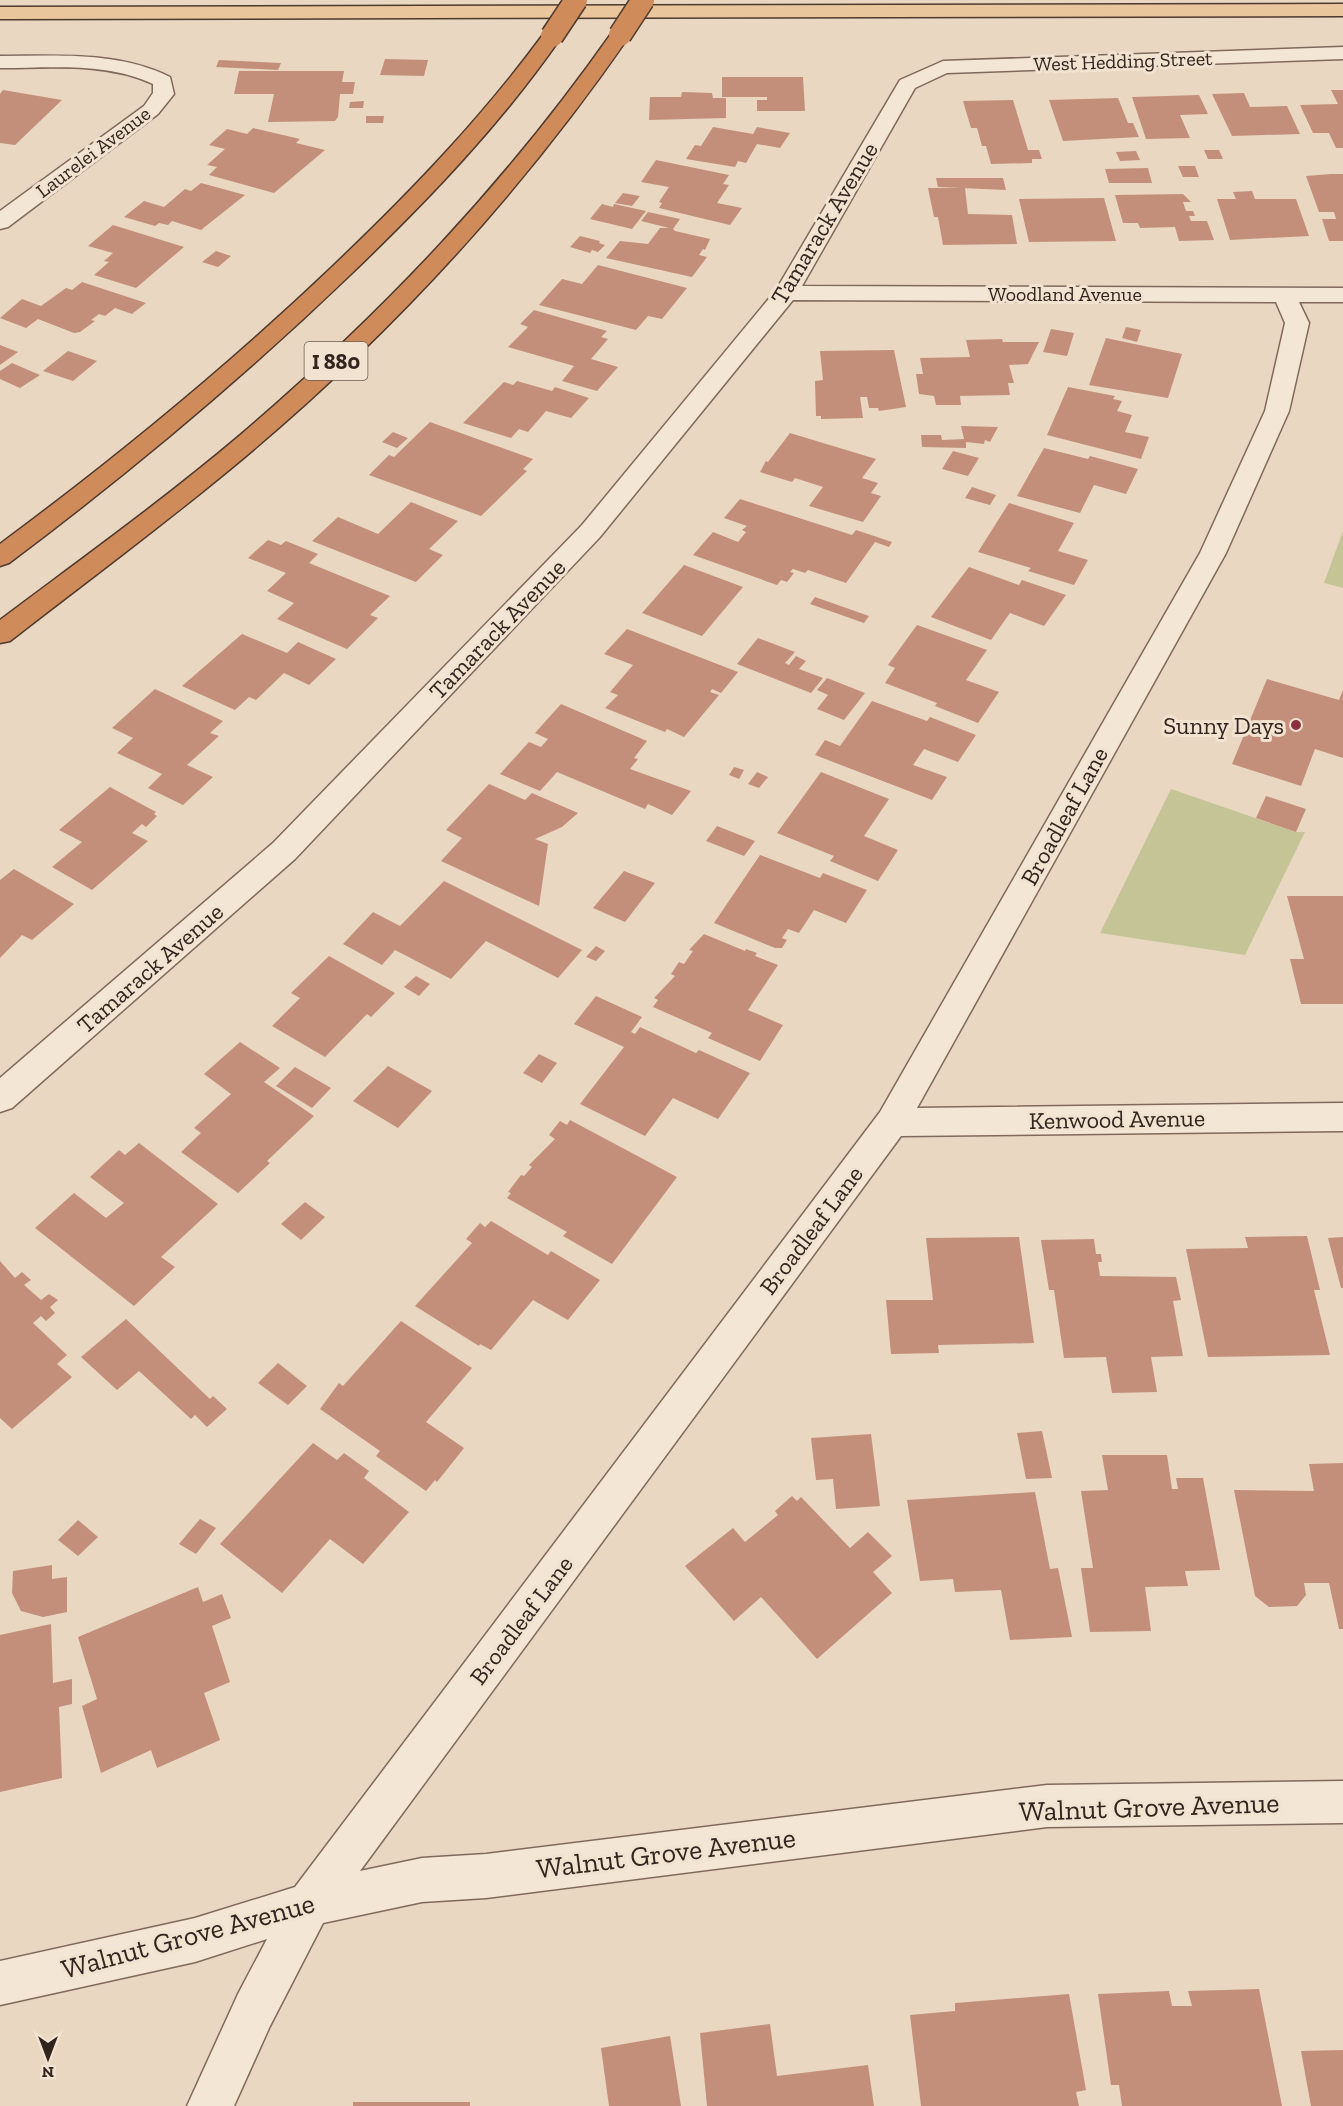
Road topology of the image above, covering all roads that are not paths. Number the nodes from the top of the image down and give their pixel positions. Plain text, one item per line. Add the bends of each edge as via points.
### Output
1 (576, 0) edge
2 (643, 0) edge
3 (1343, 10) edge
4 (0, 13) edge
5 (1343, 53) edge
6 (0, 62) edge
7 (907, 84) joint
8 (0, 222) edge
9 (786, 293) junction
10 (1343, 295) edge
11 (1285, 296) junction
12 (0, 557) edge
13 (0, 634) edge
14 (0, 1098) edge
15 (1343, 1117) edge
16 (892, 1122) junction
17 (1343, 1802) edge
18 (309, 1904) junction
19 (0, 1983) edge
20 (210, 2106) edge

1 - 12 highway, I 880, bridge via 525,75 476,135 290,321 96,487
2 - 13 highway, I 880, bridge via 588,83 519,171 368,332 184,493
3 - 4 main road, West Hedding Street
5 - 7 street, West Hedding Street via 943,67
6 - 8 street, Laurelei Avenue via 118,66 149,72 163,81 164,94 151,110
7 - 9 street, Tamarack Avenue
9 - 11 street, Woodland Avenue
9 - 14 street, Tamarack Avenue via 591,531 284,851
10 - 11 street, Woodland Avenue
11 - 16 street, Broadleaf Lane via 1297,323 1277,411 1213,553
15 - 16 street, Kenwood Avenue
16 - 18 street, Broadleaf Lane
17 - 18 street, Walnut Grove Avenue via 1047,1806 486,1876 422,1880
18 - 19 street, Walnut Grove Avenue via 195,1940
18 - 20 street, Broadleaf Lane

